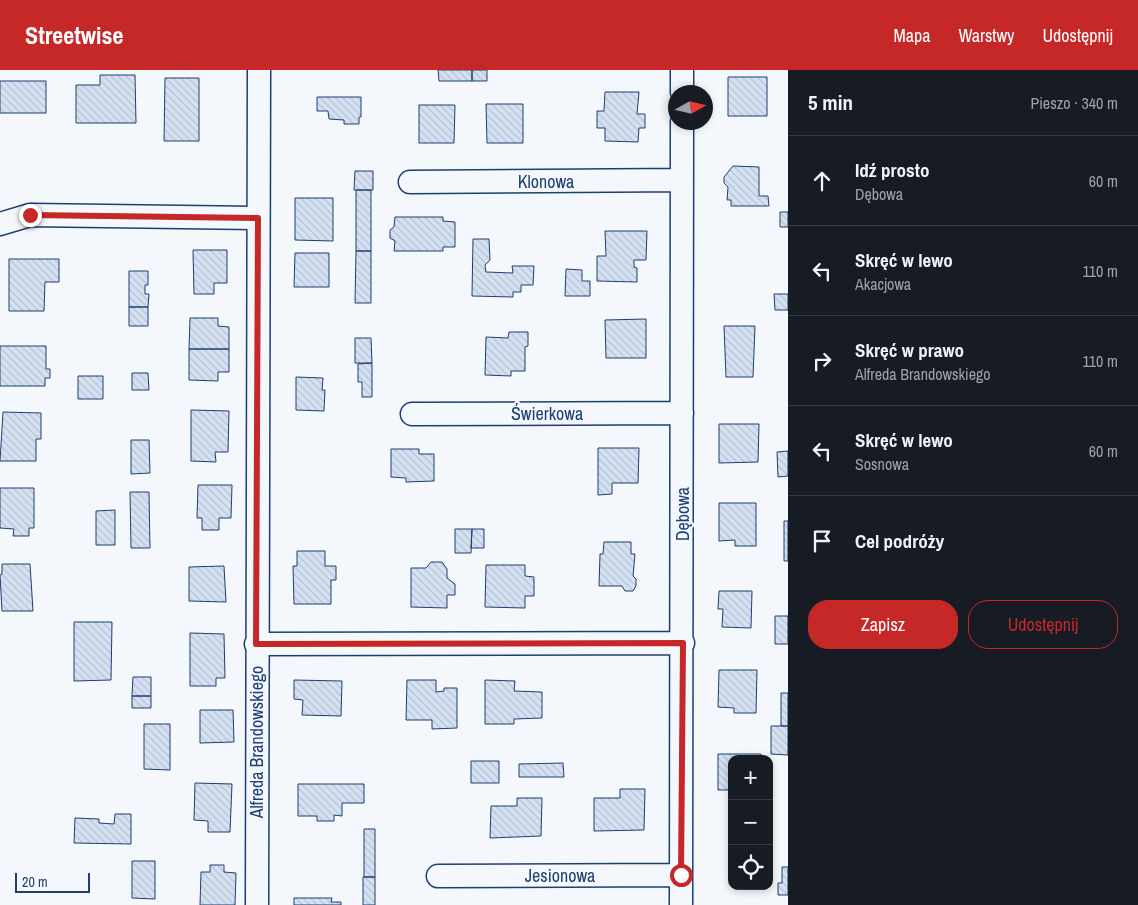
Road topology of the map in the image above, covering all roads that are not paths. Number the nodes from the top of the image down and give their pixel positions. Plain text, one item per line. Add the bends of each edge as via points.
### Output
1 (259, 70) edge
2 (682, 70) edge
3 (682, 85) edge
4 (682, 130) edge
5 (682, 180) junction
6 (410, 182) dead end
7 (258, 218) junction
8 (0, 224) edge
9 (682, 413) junction
10 (412, 414) dead end
11 (683, 643) junction
12 (256, 644) junction
13 (681, 875) junction
14 (438, 876) dead end
15 (257, 905) edge
16 (681, 905) edge

1 - 7 street, Alfreda Brandowskiego
2 - 3 street
4 - 5 street, Dębowa
5 - 6 street, Klonowa
5 - 9 street, Dębowa
7 - 8 street via 30,215
7 - 12 street, Alfreda Brandowskiego
9 - 10 street, Świerkowa
9 - 11 street, Dębowa
11 - 12 street
11 - 13 street, Dębowa
12 - 15 street, Alfreda Brandowskiego
13 - 14 street, Jesionowa
13 - 16 street, Dębowa

